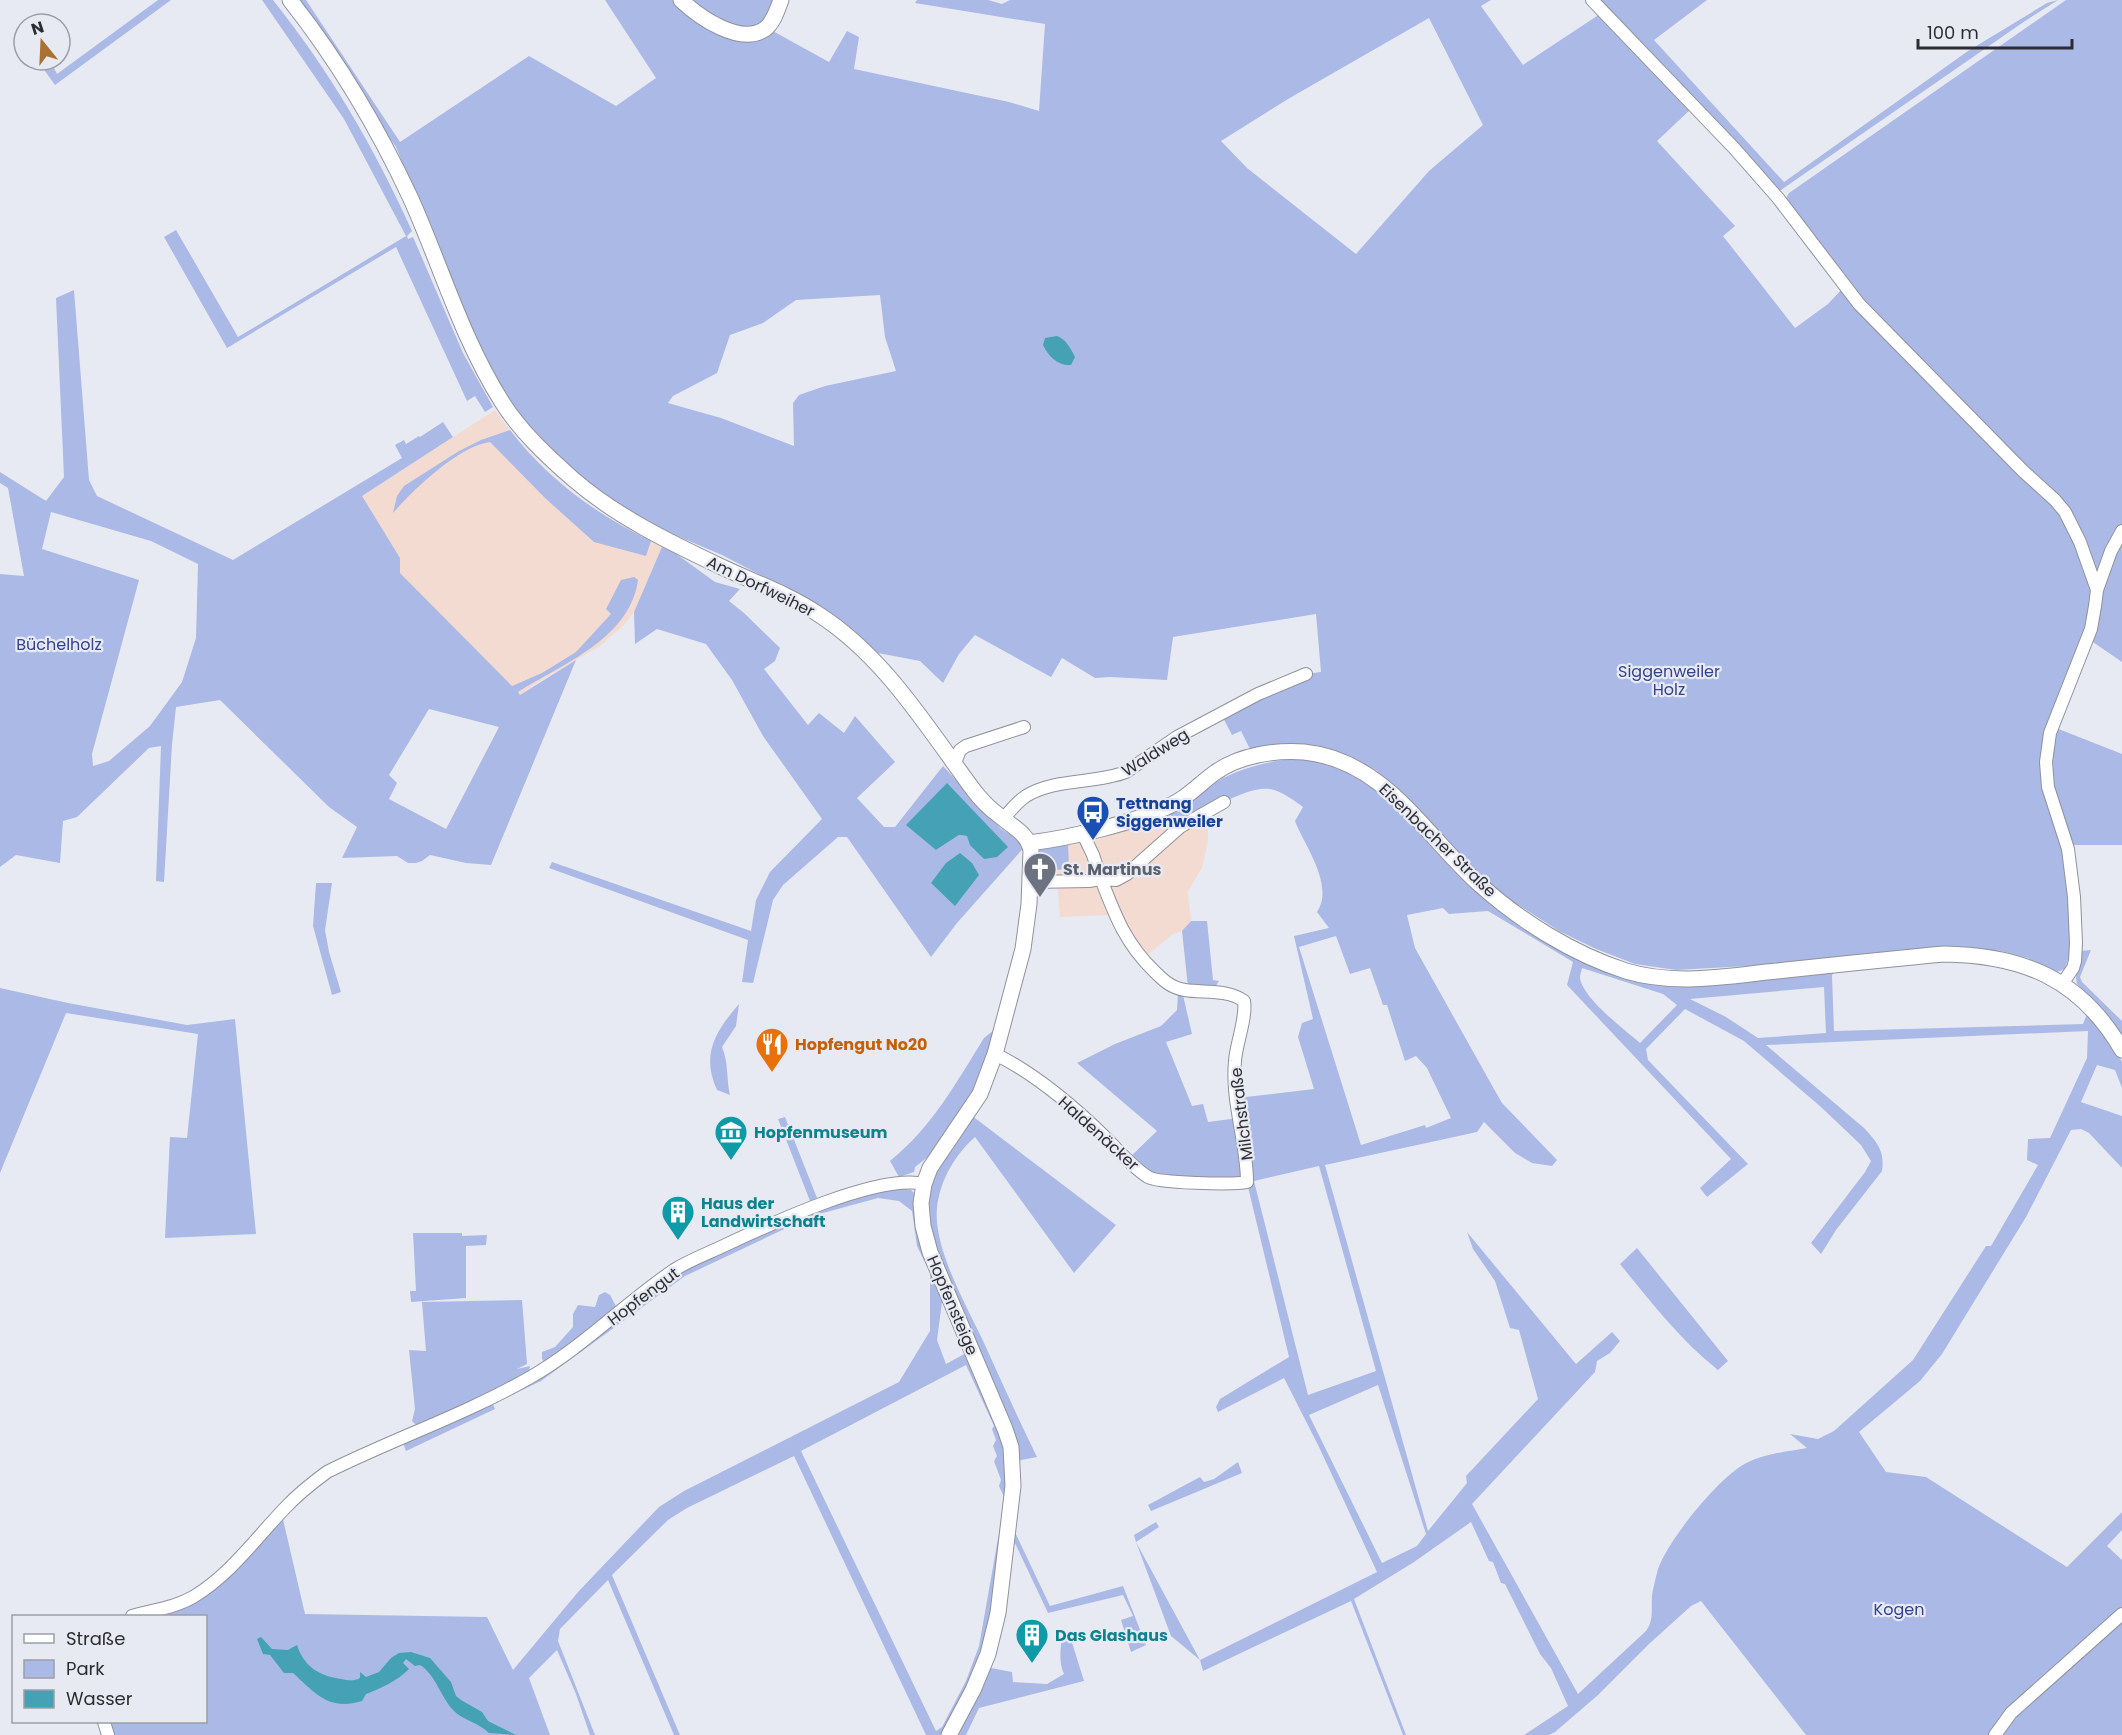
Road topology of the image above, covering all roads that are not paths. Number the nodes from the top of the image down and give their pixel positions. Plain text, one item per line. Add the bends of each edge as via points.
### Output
1 (290, 0) edge
2 (681, 0) edge
3 (781, 0) edge
4 (1592, 0) edge
5 (2122, 531) edge
6 (2097, 590) junction
7 (1306, 674) dead end
8 (1024, 727) dead end
9 (955, 763) junction
10 (1224, 802) dead end
11 (1003, 819) junction
12 (1082, 832) junction
13 (1029, 843) junction
14 (1101, 879) junction
15 (1030, 882) junction
16 (2062, 984) junction
17 (2122, 1050) edge
18 (995, 1054) junction
19 (1247, 1182) joint
20 (924, 1184) junction
21 (2122, 1614) edge
22 (139, 1615) edge
23 (949, 1735) edge
24 (1995, 1735) edge

1 - 9 street, Am Dorfweiher via 350,85 386,149 475,353 502,402 523,430 575,480 607,504 651,531 782,593 826,619 885,673
2 - 3 street via 724,29 755,33 771,23
4 - 6 street via 1763,181 1858,304 2055,500 2080,542
5 - 6 street
6 - 16 street via 2091,629 2047,749 2048,787 2068,849 2074,909 2075,961
7 - 11 street, Waldweg via 1258,694 1177,737 1117,776 1028,795
8 - 9 street via 966,746
9 - 11 street, Am Dorfweiher via 975,792
10 - 14 street via 1180,827 1127,874 1116,880
11 - 13 street, Am Dorfweiher
12 - 13 street, Eisenbacher Straße
12 - 14 street
12 - 16 street, Eisenbacher Straße via 1174,804 1225,766 1279,752 1308,753 1337,759 1368,774 1503,904 1562,942 1624,970 1660,978 1705,978 1965,954 2021,964
13 - 15 street, Hopfensteige
14 - 15 street
14 - 19 street, Milchstraße via 1126,938 1164,981 1184,990 1244,1001 1234,1068
15 - 18 street, Hopfensteige via 1023,949
16 - 17 street, Eisenbacher Straße via 2091,1008
18 - 19 street, Haldenäcker via 1040,1081 1148,1178 1232,1185
18 - 20 street, Hopfensteige via 980,1094 930,1168
20 - 22 street, Hopfengut via 900,1183 843,1197 754,1231 693,1260 667,1275 577,1347 540,1371 327,1472 296,1497 243,1555 205,1588 178,1604
20 - 23 street, Hopfensteige via 921,1203 926,1239 1002,1420 1014,1469 1003,1586 993,1637 976,1684
21 - 24 street via 2011,1713

